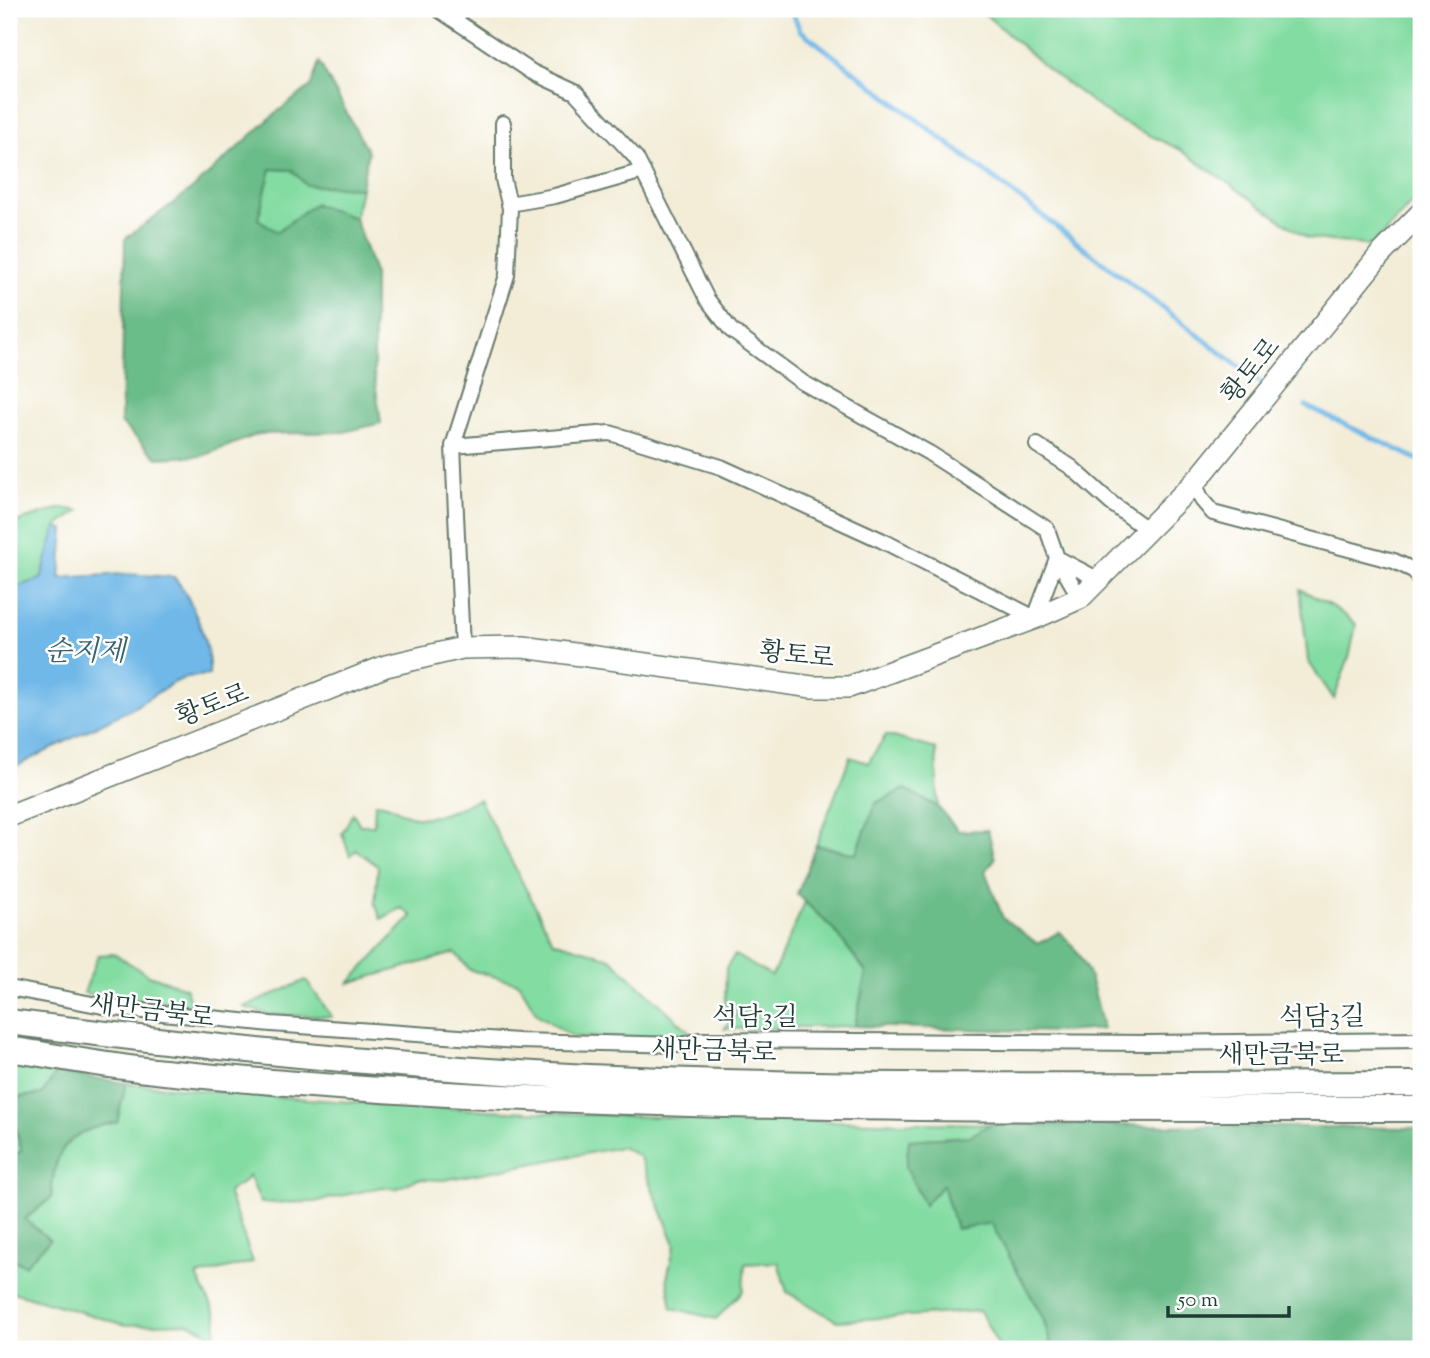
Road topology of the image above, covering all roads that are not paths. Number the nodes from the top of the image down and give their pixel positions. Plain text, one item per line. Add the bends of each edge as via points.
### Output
1 (438, 9) edge
2 (503, 122) dead end
3 (643, 171) junction
4 (509, 204) junction
5 (1421, 213) edge
6 (1037, 445) dead end
7 (453, 446) junction
8 (1195, 483) junction
9 (1149, 530) junction
10 (1057, 558) junction
11 (1099, 580) junction
12 (1421, 584) edge
13 (1080, 598) junction
14 (1035, 618) junction
15 (462, 648) junction
16 (9, 816) edge
17 (9, 988) edge
18 (9, 1022) edge
19 (1421, 1040) edge
20 (9, 1049) edge
21 (1421, 1084) edge
22 (1421, 1109) edge

1 - 3 street via 532,72 575,92
2 - 4 street via 503,179
3 - 4 street
3 - 10 street via 707,299 731,331 802,382 929,453 1047,529
4 - 7 street via 508,275
5 - 8 main road, 황토로 via 1379,256
6 - 9 street via 1072,467
7 - 14 street via 610,433 721,467 881,540
7 - 15 street
8 - 9 main road, 황토로
8 - 12 street via 1213,513 1394,561 1415,571
9 - 11 main road, 황토로
10 - 11 street
10 - 13 street
10 - 14 street
11 - 13 main road, 황토로
13 - 14 main road, 황토로
14 - 15 main road, 황토로 via 849,687 812,687 523,648
15 - 16 main road, 황토로 via 386,666
17 - 19 street, 석담3길 via 113,1009 518,1041 683,1045 700,1040
18 - 21 highway, 새만금북로 via 365,1063 591,1077 824,1083
20 - 22 highway, 새만금북로 via 160,1072 476,1096 822,1107

